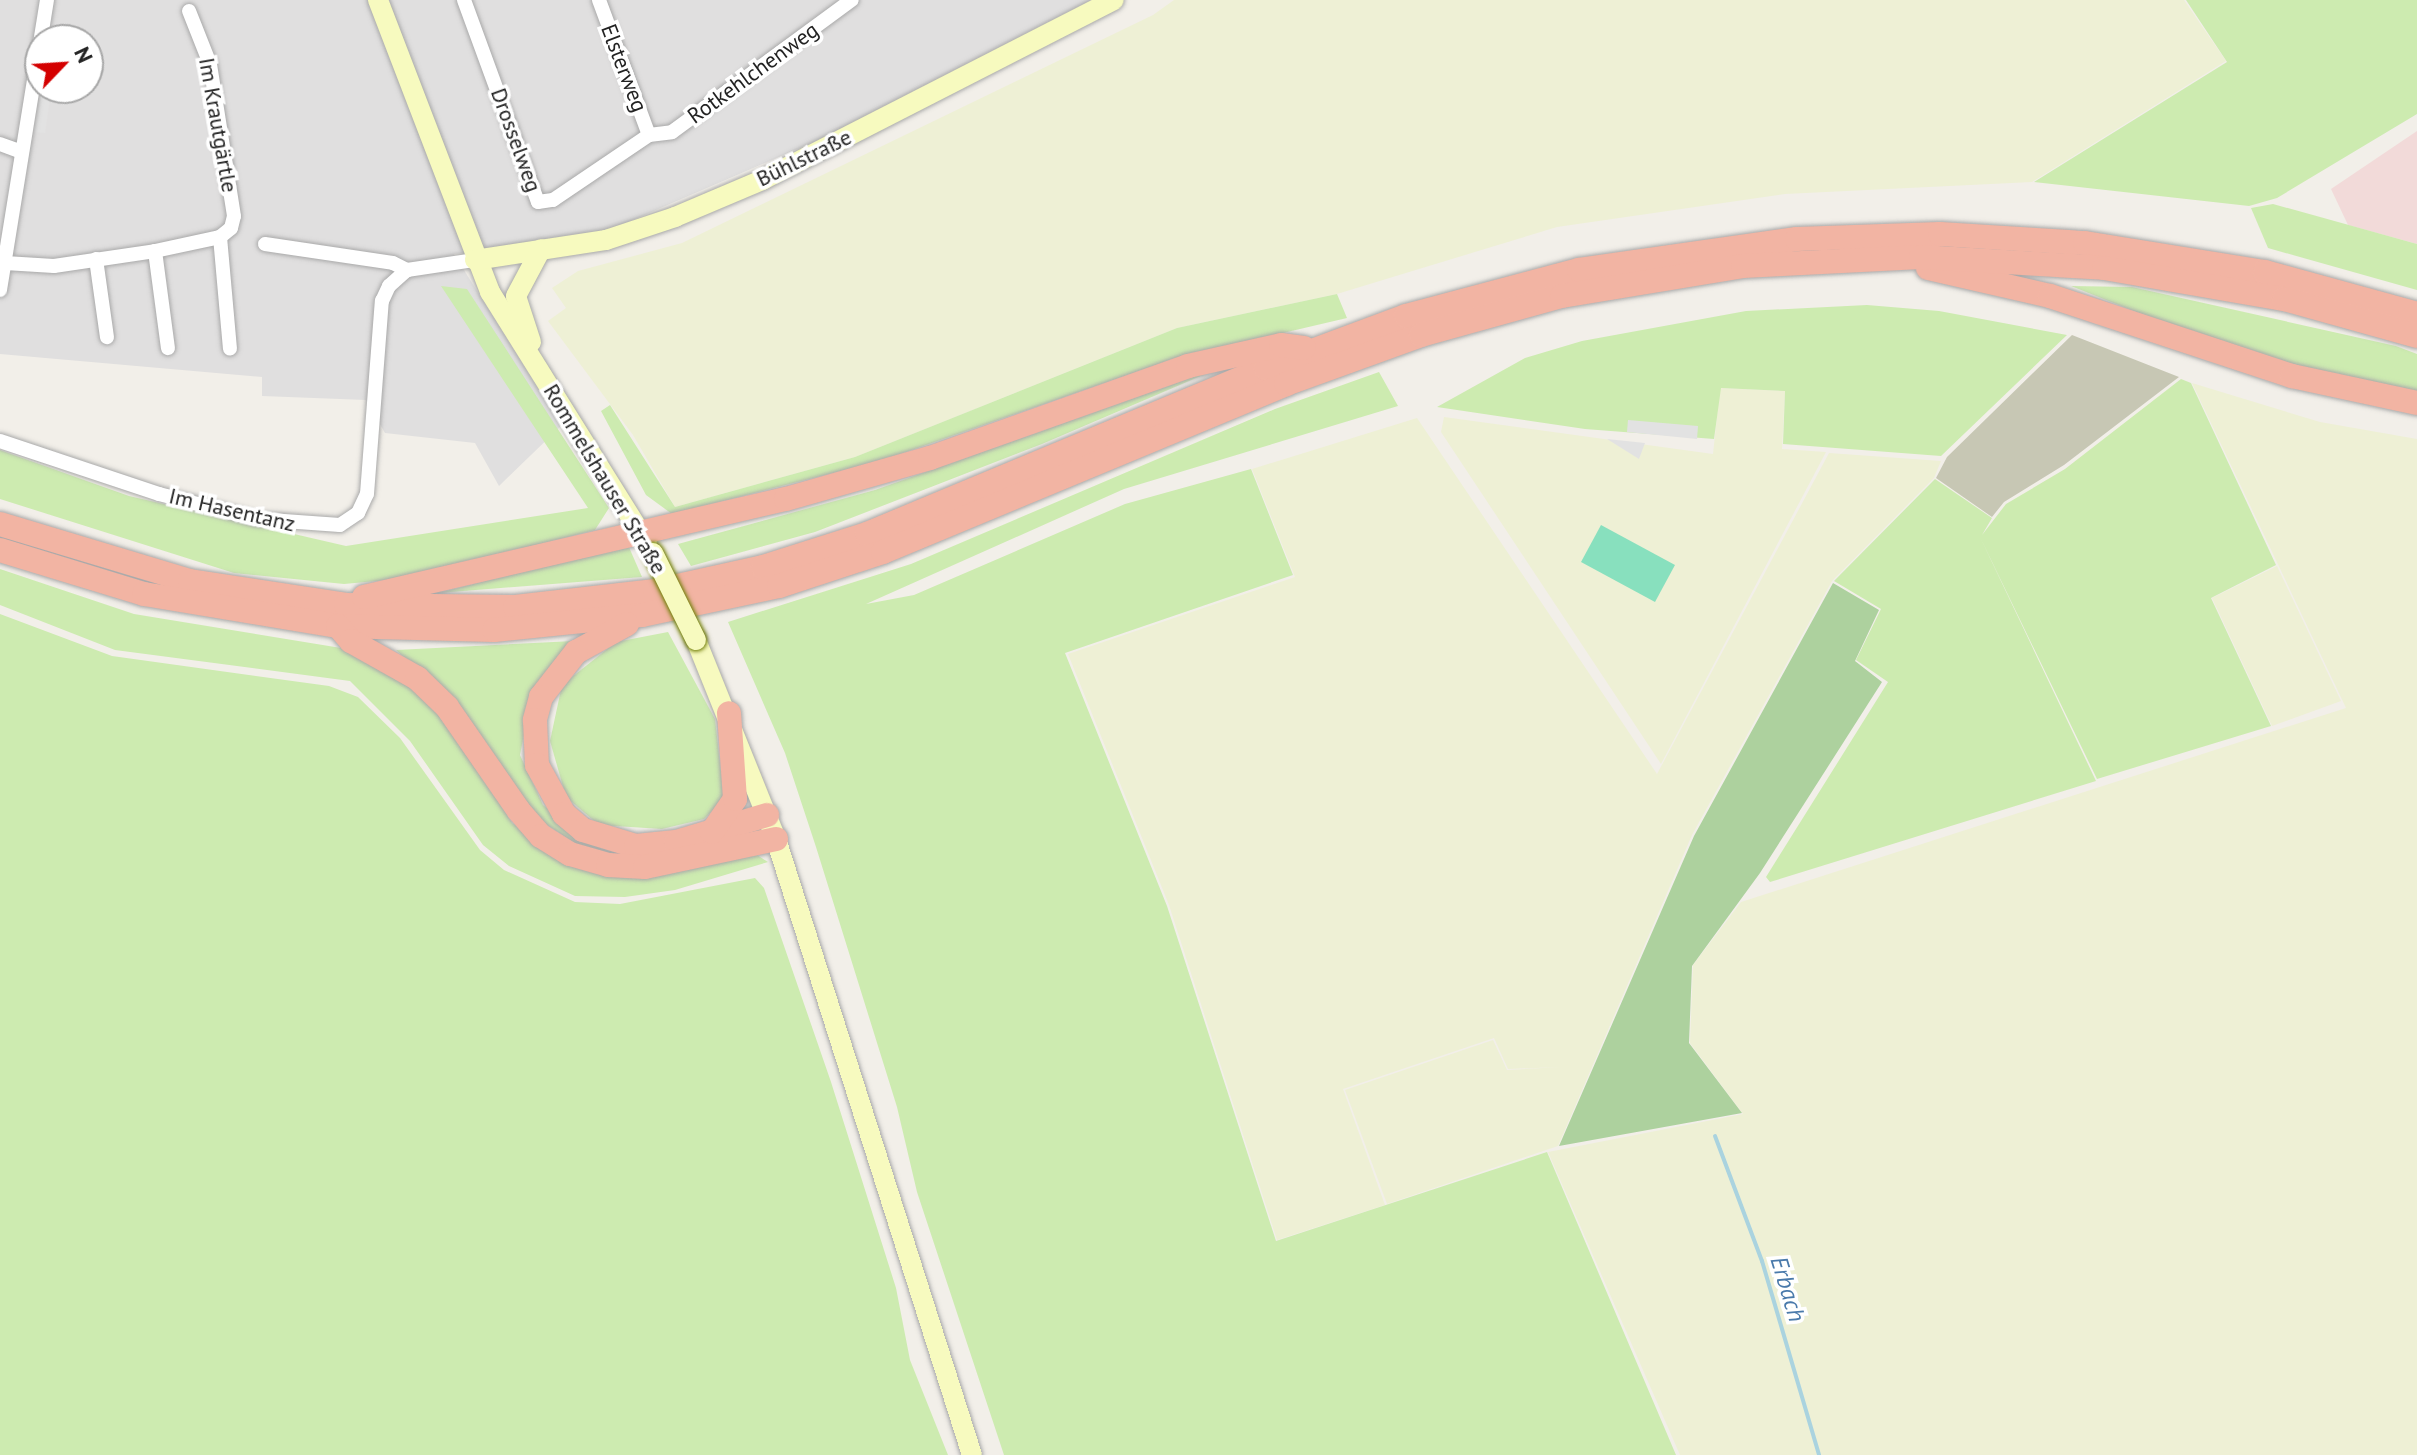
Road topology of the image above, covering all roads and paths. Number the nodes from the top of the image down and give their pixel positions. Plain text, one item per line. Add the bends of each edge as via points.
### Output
1 (47, 0) edge
2 (378, 0) edge
3 (464, 0) edge
4 (599, 0) edge
5 (852, 0) edge
6 (1114, 0) edge
7 (189, 11) dead end
8 (649, 135) junction
9 (0, 144) edge
10 (19, 151) junction
11 (220, 237) junction
12 (265, 244) dead end
13 (541, 249) junction
14 (155, 251) junction
15 (1883, 258) junction
16 (96, 259) junction
17 (475, 260) junction
18 (5, 263) junction
19 (407, 270) junction
20 (0, 290) edge
21 (2417, 299) edge
22 (2376, 300) junction
23 (2417, 314) edge
24 (2417, 336) edge
25 (107, 337) dead end
26 (168, 348) dead end
27 (230, 349) dead end
28 (1314, 349) junction
29 (2417, 403) edge
30 (567, 413) junction
31 (0, 441) edge
32 (0, 524) edge
33 (640, 531) junction
34 (0, 550) edge
35 (642, 615) junction
36 (342, 616) junction
37 (729, 713) junction
38 (767, 815) junction
39 (712, 832) junction
40 (776, 839) junction
41 (972, 1455) edge

1 - 10 street
2 - 17 main road, Rommelshauser Straße
3 - 8 street, Drosselweg via 538,202 553,200
4 - 8 street, Elsterweg
5 - 8 street, Rotkehlchenweg via 672,132
6 - 13 main road, Bühlstraße via 762,180 632,232
7 - 11 street, Im Krautgärtle via 210,64 234,216 231,228
9 - 10 street
10 - 18 street
11 - 14 street
11 - 27 street, Im Krautgärtle
12 - 19 street via 393,263
13 - 17 main road, Bühlstraße
13 - 30 main road via 516,296 522,324
14 - 16 street
14 - 26 street
15 - 24 highway via 1995,259 2139,272 2284,299
15 - 29 highway via 2050,296 2257,366
15 - 35 highway via 1694,272 1562,296 1470,320 1297,379 883,552 779,586
16 - 18 street via 54,266
16 - 25 street
17 - 19 street
17 - 30 main road, Rommelshauser Straße via 509,325
18 - 20 street
19 - 31 street, Im Hasentanz via 395,277 382,301 367,494 358,513 340,525 256,519 120,482
21 - 22 highway
22 - 23 highway
22 - 28 highway via 2265,272 2109,246 1976,235 1856,235 1725,245 1579,270 1434,307
28 - 33 highway via 1281,345 1188,366 930,458 786,499
28 - 36 highway via 937,508 763,567 655,591 551,604
30 - 33 main road, Rommelshauser Straße
32 - 36 highway via 176,578
33 - 36 highway via 444,581 375,593
33 - 37 main road, Rommelshauser Straße, bridge
34 - 36 highway via 144,594
35 - 36 highway via 494,630
35 - 39 highway via 576,652 552,677 535,720 537,765 564,814 610,841 636,846
36 - 40 highway via 351,641 417,678 447,707 519,811 541,836 570,854 608,865 645,867
37 - 38 main road, Rommelshauser Straße
37 - 39 highway via 735,799
38 - 39 highway
38 - 40 main road, Rommelshauser Straße
40 - 41 main road, Rommelshauser Straße

